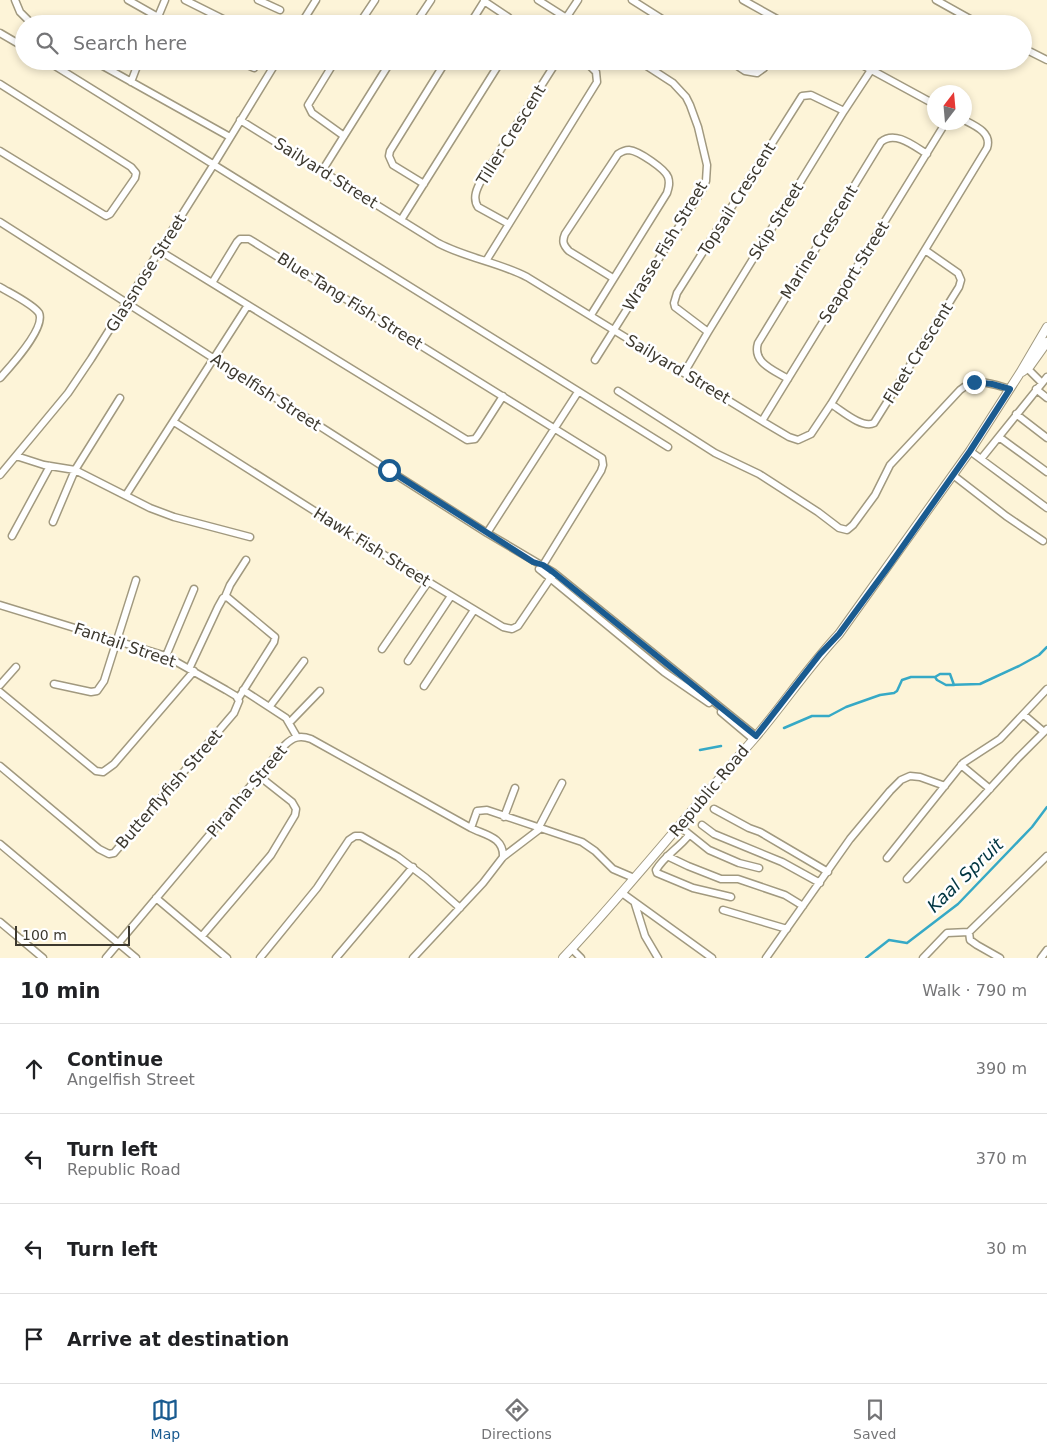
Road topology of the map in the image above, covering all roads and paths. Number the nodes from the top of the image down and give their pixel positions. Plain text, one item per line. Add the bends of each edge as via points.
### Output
1 (15, 0) edge
2 (128, 0) edge
3 (165, 0) edge
4 (185, 0) edge
5 (258, 0) edge
6 (316, 0) edge
7 (375, 0) edge
8 (431, 0) edge
9 (484, 0) edge
10 (538, 0) edge
11 (578, 0) edge
12 (632, 0) edge
13 (743, 0) edge
14 (936, 0) edge
15 (280, 10) dead end
16 (23, 15) edge
17 (148, 15) edge
18 (160, 15) edge
19 (215, 15) edge
20 (307, 15) edge
21 (366, 15) edge
22 (421, 15) edge
23 (475, 15) edge
24 (505, 15) edge
25 (561, 15) edge
26 (568, 15) edge
27 (656, 15) edge
28 (770, 15) edge
29 (963, 15) edge
30 (0, 34) edge
31 (15, 42) edge
32 (1032, 52) edge
33 (1047, 60) edge
34 (62, 70) edge
35 (110, 70) edge
36 (136, 70) edge
37 (271, 70) edge
38 (329, 70) edge
39 (386, 70) edge
40 (440, 70) edge
41 (495, 70) edge
42 (551, 70) edge
43 (594, 70) edge
44 (653, 70) edge
45 (744, 70) edge
46 (762, 70) edge
47 (871, 70) joint
48 (131, 82) junction
49 (0, 84) edge
50 (927, 100) edge
51 (844, 111) junction
52 (240, 120) junction
53 (972, 125) edge
54 (942, 130) edge
55 (230, 136) junction
56 (344, 136) junction
57 (0, 151) edge
58 (928, 154) junction
59 (214, 164) junction
60 (322, 171) junction
61 (424, 184) junction
62 (401, 220) junction
63 (0, 222) edge
64 (509, 224) junction
65 (925, 250) junction
66 (160, 251) junction
67 (486, 261) junction
68 (613, 278) junction
69 (212, 283) junction
70 (0, 287) edge
71 (127, 303) junction
72 (248, 305) junction
73 (590, 315) junction
74 (1047, 327) edge
75 (614, 331) junction
76 (708, 332) junction
77 (1047, 342) edge
78 (215, 359) junction
79 (595, 360) dead end
80 (1024, 371) junction
81 (684, 373) junction
82 (1047, 377) edge
83 (0, 378) edge
84 (788, 379) junction
85 (1042, 383) junction
86 (1010, 389) junction
87 (1036, 390) junction
88 (578, 392) junction
89 (618, 392) dead end
90 (503, 396) junction
91 (120, 398) dead end
92 (1047, 398) edge
93 (831, 404) junction
94 (1016, 414) junction
95 (762, 421) junction
96 (174, 422) junction
97 (556, 428) junction
98 (998, 437) junction
99 (1047, 438) edge
100 (668, 448) dead end
101 (970, 451) junction
102 (16, 456) junction
103 (981, 459) junction
104 (50, 466) junction
105 (3, 467) edge
106 (75, 470) junction
107 (1047, 472) edge
108 (953, 475) junction
109 (0, 476) edge
110 (126, 495) junction
111 (1047, 508) edge
112 (54, 522) dead end
113 (487, 533) junction
114 (12, 536) dead end
115 (250, 537) dead end
116 (1043, 541) dead end
117 (246, 560) dead end
118 (542, 568) junction
119 (552, 575) junction
120 (136, 580) dead end
121 (428, 582) junction
122 (194, 589) dead end
123 (451, 596) junction
124 (225, 597) junction
125 (0, 605) edge
126 (474, 610) junction
127 (118, 641) junction
128 (382, 649) dead end
129 (166, 656) junction
130 (304, 661) dead end
131 (408, 661) dead end
132 (16, 667) dead end
133 (191, 670) junction
134 (54, 684) dead end
135 (0, 685) edge
136 (424, 686) dead end
137 (1047, 689) edge
138 (243, 690) junction
139 (0, 692) edge
140 (320, 692) dead end
141 (238, 701) junction
142 (270, 706) junction
143 (1024, 715) junction
144 (290, 722) junction
145 (1046, 730) edge
146 (297, 737) junction
147 (754, 737) junction
148 (961, 765) junction
149 (0, 766) edge
150 (259, 776) junction
151 (562, 783) dead end
152 (945, 786) junction
153 (515, 788) dead end
154 (990, 789) junction
155 (714, 809) dead end
156 (504, 817) junction
157 (702, 825) dead end
158 (679, 826) junction
159 (471, 828) junction
160 (540, 828) junction
161 (689, 835) junction
162 (0, 844) edge
163 (667, 856) junction
164 (1047, 856) edge
165 (503, 857) junction
166 (887, 858) dead end
167 (413, 867) junction
168 (759, 868) dead end
169 (828, 872) junction
170 (634, 878) junction
171 (907, 879) dead end
172 (820, 883) junction
173 (622, 893) junction
174 (731, 897) dead end
175 (156, 898) junction
176 (635, 904) junction
177 (803, 906) junction
178 (460, 908) junction
179 (723, 910) dead end
180 (0, 922) edge
181 (787, 929) junction
182 (969, 932) junction
183 (202, 936) junction
184 (118, 943) junction
185 (572, 949) junction
186 (1047, 950) edge
187 (35, 952) junction
188 (710, 957) edge
189 (30, 958) edge
190 (42, 958) edge
191 (106, 958) edge
192 (136, 958) edge
193 (227, 958) edge
194 (260, 958) edge
195 (336, 958) edge
196 (413, 958) edge
197 (563, 958) edge
198 (581, 958) edge
199 (658, 958) edge
200 (766, 958) edge
201 (923, 958) edge
202 (1000, 958) edge
203 (1041, 958) edge

1 - 16 street
2 - 17 street
3 - 18 street
4 - 19 street
5 - 15 street
6 - 20 street
7 - 21 street
8 - 22 street
9 - 23 street
9 - 24 street
10 - 25 street
11 - 26 street
12 - 27 street
13 - 28 street
14 - 29 street
30 - 31 street
32 - 33 street
34 - 59 street
35 - 48 street
36 - 48 street
37 - 52 street, Glassnose Street
38 - 56 street via 308,105 312,113
39 - 56 street
40 - 61 street via 389,156 393,165
41 - 61 street
42 - 64 street, Tiller Crescent via 476,193 478,207
43 - 64 street via 596,82
44 - 75 street, Wrasse Fish Street via 673,83 686,97 698,127 708,172 702,190
45 - 46 street via 752,73
47 - 50 street
47 - 51 street, Skip Street
48 - 55 street
49 - 57 street via 136,173 106,216
51 - 76 street, Skip Street
51 - 76 street, Topsail Crescent via 811,95 802,96 677,293 675,307
52 - 55 street, Glassnose Street
52 - 60 street, Sailyard Street
53 - 65 street, Sailyard Street via 985,134 989,142 987,148
54 - 58 street, Seaport Street
55 - 59 street, Glassnose Street
56 - 60 street
58 - 84 street, Seaport Street
58 - 84 street, Marine Crescent via 897,137 890,136 881,142 758,343 758,359
59 - 66 street, Glassnose Street
59 - 88 street
60 - 62 street, Sailyard Street
61 - 62 street
62 - 67 street, Sailyard Street via 447,248
63 - 71 street, Angelfish Street
64 - 67 street
65 - 93 street, Sailyard Street
65 - 93 street, Fleet Crescent via 960,275 954,295 874,423 862,424
66 - 69 street
66 - 71 street, Glassnose Street
67 - 73 street, Sailyard Street via 527,277
68 - 68 street via 669,186 662,169 629,150 618,154 563,241 569,251
68 - 73 street
69 - 72 street
69 - 90 street, Blue Tang Fish Street via 237,242 249,238
70 - 83 street via 31,306 40,319 35,334
71 - 78 street, Angelfish Street
71 - 102 street, Glassnose Street via 68,393
72 - 78 street
72 - 90 street via 467,440 475,439
73 - 75 street, Sailyard Street
74 - 80 street, Republic Road
75 - 79 street, Wrasse Fish Street
75 - 81 street, Sailyard Street
76 - 81 street, Skip Street
77 - 80 street, Republic Road
78 - 96 street
78 - 113 street, Angelfish Street
80 - 85 street
80 - 86 street, Republic Road
81 - 95 street, Sailyard Street
82 - 85 street
84 - 95 street, Seaport Street
85 - 87 street
86 - 89 street via 980,382 960,390 890,465 875,494 847,530 839,528 751,469 715,453
86 - 101 street, Republic Road
87 - 92 street
87 - 94 street
88 - 97 street
88 - 100 street
90 - 97 street, Blue Tang Fish Street
91 - 106 street
93 - 95 street, Sailyard Street via 811,434 803,439 795,439
94 - 98 street
94 - 99 street
96 - 110 street
96 - 121 street, Hawk Fish Street
97 - 113 street
97 - 118 street, Blue Tang Fish Street via 602,458 603,465
98 - 103 street
98 - 107 street
101 - 103 street
101 - 108 street, Republic Road
102 - 104 street
102 - 105 street, Glassnose Street
103 - 111 street
104 - 106 street
104 - 114 street
105 - 109 street, Glassnose Street
106 - 110 street
106 - 112 street
108 - 116 street
108 - 147 street, Republic Road via 845,626
110 - 115 street via 188,522
113 - 118 street, Angelfish Street
117 - 124 street
118 - 119 street, Angelfish Street
119 - 126 street, Hawk Fish Street via 518,626 512,629
119 - 147 street, Angelfish Street via 664,672
120 - 127 street
121 - 123 street, Hawk Fish Street
121 - 128 street
122 - 129 street
123 - 126 street, Hawk Fish Street
123 - 131 street
124 - 133 street
124 - 138 street via 275,637
125 - 127 street, Fantail Street
126 - 136 street
127 - 129 street, Fantail Street
127 - 134 street via 97,691
129 - 133 street, Fantail Street
130 - 142 street
132 - 135 street
133 - 139 street via 114,764 103,772 96,771
133 - 141 street, Fantail Street via 226,690
137 - 143 street
138 - 141 street
138 - 142 street
140 - 144 street
141 - 149 street, Butterflyfish Street via 234,713 118,851 111,854 99,849
142 - 144 street
143 - 145 street
143 - 148 street via 1000,739
144 - 146 street
145 - 154 street
146 - 150 street, Piranha Street via 285,745
146 - 159 street, Piranha Street via 311,739
147 - 158 street, Republic Road
148 - 152 street
148 - 154 street
150 - 175 street, Piranha Street
150 - 183 street via 292,802 295,815 271,855
151 - 160 street
152 - 166 street
152 - 169 street via 914,776 901,780 850,838
153 - 156 street
154 - 171 street
155 - 169 street
156 - 159 street via 479,810
156 - 160 street
157 - 172 street
158 - 161 street
158 - 170 street, Republic Road
159 - 165 street, Piranha Street via 499,841
160 - 165 street
160 - 170 street via 589,846 608,866
161 - 163 street
161 - 168 street via 719,856
162 - 184 street
163 - 174 street via 657,868 658,874 692,888
163 - 177 street via 721,879 738,879 785,895
164 - 182 street
165 - 178 street
167 - 178 street
167 - 194 street via 371,840 352,837 317,888
167 - 195 street
169 - 172 street
170 - 173 street, Republic Road
172 - 177 street
173 - 176 street
173 - 185 street, Republic Road
175 - 183 street
175 - 184 street, Piranha Street
176 - 188 street
176 - 199 street via 645,936
177 - 181 street
178 - 196 street
179 - 181 street
180 - 187 street
181 - 200 street
182 - 201 street via 947,933
182 - 202 street via 970,940
183 - 193 street
184 - 191 street, Piranha Street
184 - 192 street
185 - 197 street, Republic Road
185 - 198 street
186 - 203 street
187 - 189 street
187 - 190 street

